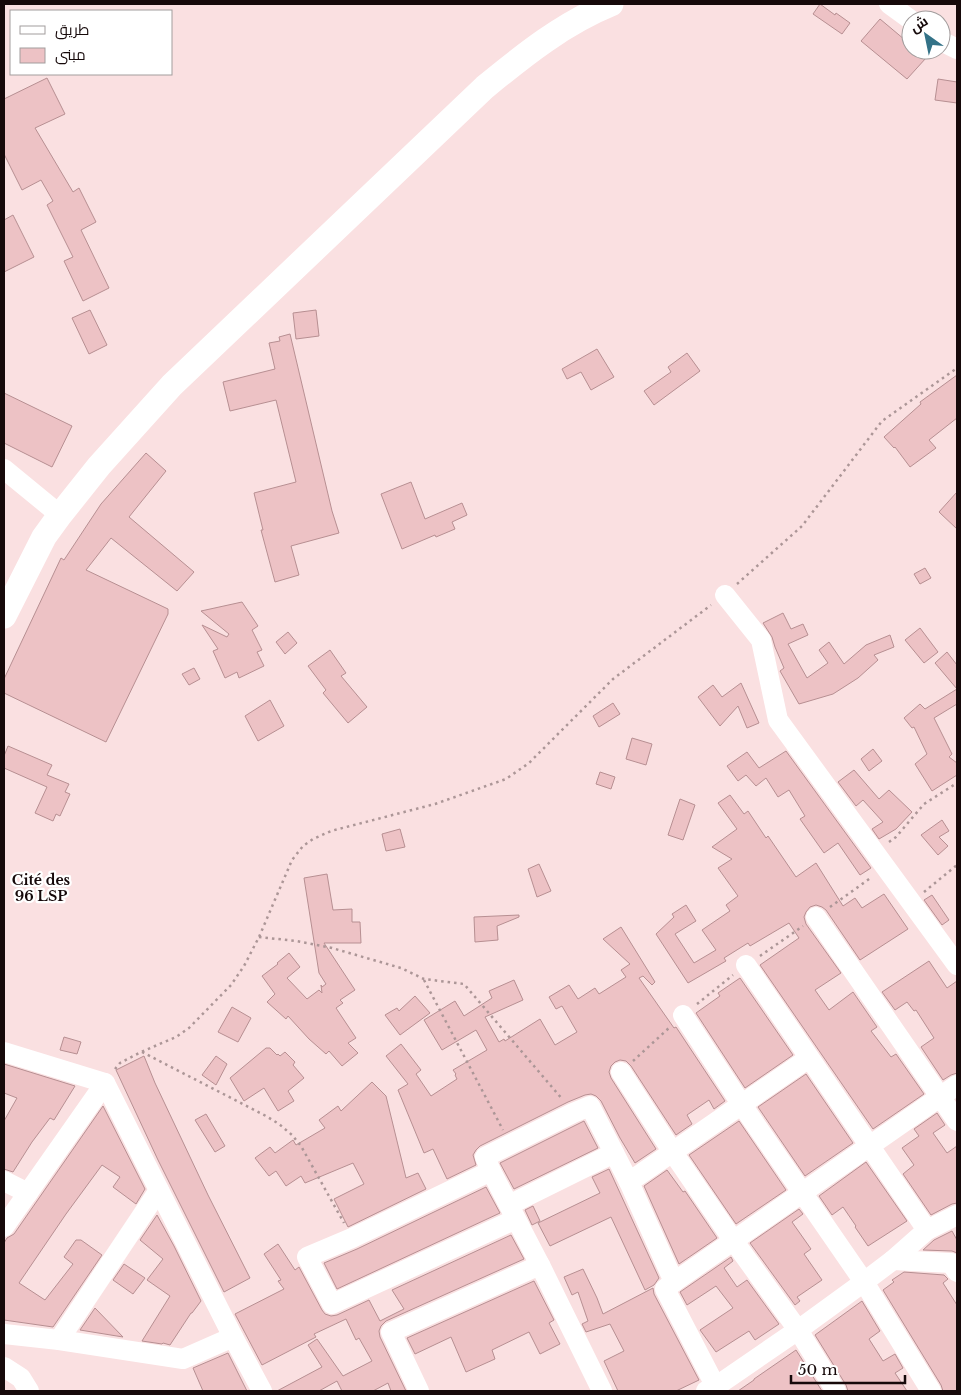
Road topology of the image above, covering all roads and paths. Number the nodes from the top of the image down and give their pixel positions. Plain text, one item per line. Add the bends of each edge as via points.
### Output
1 (611, 4) edge
2 (890, 4) edge
3 (901, 12) edge
4 (957, 368) edge
5 (4, 469) edge
6 (60, 515) junction
7 (725, 595) junction
8 (4, 616) edge
9 (957, 783) edge
10 (875, 852) junction
11 (957, 865) edge
12 (911, 902) junction
13 (816, 917) dead end
14 (259, 937) junction
15 (954, 952) edge
16 (746, 965) dead end
17 (424, 979) junction
18 (683, 1015) dead end
19 (4, 1052) edge
20 (141, 1052) junction
21 (810, 1058) junction
22 (621, 1072) dead end
23 (105, 1083) junction
24 (957, 1085) edge
25 (941, 1096) junction
26 (742, 1105) junction
27 (574, 1113) junction
28 (957, 1121) edge
29 (511, 1144) junction
30 (870, 1146) junction
31 (672, 1151) junction
32 (614, 1153) junction
33 (491, 1171) junction
34 (4, 1181) edge
35 (629, 1182) junction
36 (159, 1190) junction
37 (28, 1193) junction
38 (802, 1193) junction
39 (512, 1212) junction
40 (957, 1215) edge
41 (4, 1227) edge
42 (927, 1230) junction
43 (352, 1238) junction
44 (733, 1240) junction
45 (893, 1260) junction
46 (540, 1265) junction
47 (957, 1272) edge
48 (674, 1282) junction
49 (864, 1282) junction
50 (798, 1330) junction
51 (4, 1334) edge
52 (233, 1338) junction
53 (59, 1340) junction
54 (4, 1367) edge
55 (713, 1390) edge
56 (29, 1391) edge
57 (262, 1391) edge
58 (419, 1391) edge
59 (602, 1391) edge
60 (836, 1391) edge
61 (932, 1391) edge

1 - 6 main road via 528,52 485,87 172,385
2 - 3 street
4 - 7 path via 882,421 802,526
5 - 6 street
6 - 8 main road via 44,537
7 - 10 street via 761,640 778,720
7 - 14 path via 613,679 529,763 506,778 435,804 331,831 303,846 292,860
9 - 10 path via 924,804 896,837
10 - 12 street
11 - 12 path
12 - 15 street
13 - 25 street
14 - 17 path via 332,948 401,968
14 - 20 path via 231,985 189,1028
16 - 21 street
17 - 27 path via 464,984
17 - 29 path
18 - 26 street
19 - 23 street
20 - 23 path via 120,1063
20 - 43 path via 266,1116 292,1135 308,1157
21 - 26 street
21 - 30 street
22 - 31 street
23 - 36 street
23 - 37 street
24 - 25 street
25 - 28 street
25 - 30 street
26 - 31 street
26 - 38 street
27 - 29 street
27 - 32 street via 590,1106
29 - 33 street via 485,1158
30 - 38 street
30 - 42 street
31 - 35 street
31 - 44 street
32 - 35 street
32 - 39 street
33 - 39 street
33 - 43 street
34 - 37 street
35 - 48 street
36 - 52 street
36 - 53 street
37 - 41 street
38 - 44 street
38 - 49 street
39 - 43 street via 332,1304 307,1257
39 - 46 street
40 - 42 street
42 - 45 street
44 - 48 street
44 - 50 street
45 - 47 street via 951,1263
45 - 49 street
46 - 58 street via 391,1332
46 - 59 street
48 - 55 street via 664,1289
49 - 50 street
49 - 61 street
50 - 55 street
50 - 60 street
51 - 53 street
52 - 53 street via 183,1359
52 - 57 street
54 - 56 street via 21,1378

